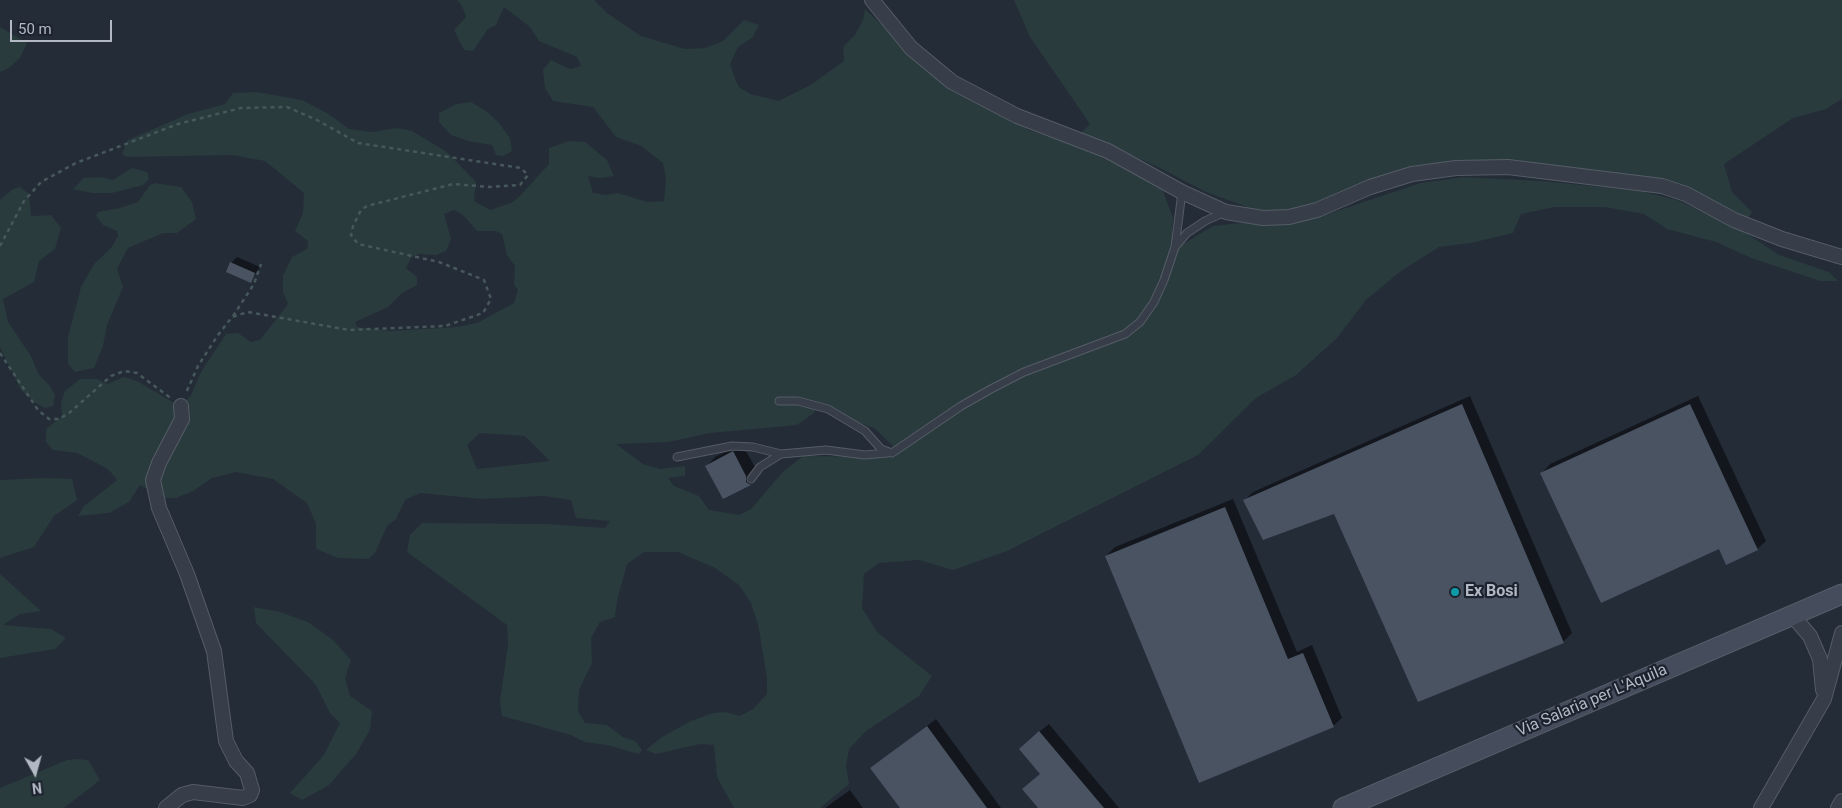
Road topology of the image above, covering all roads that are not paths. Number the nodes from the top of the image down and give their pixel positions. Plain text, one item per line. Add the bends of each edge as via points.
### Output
1 (872, 0) edge
2 (1182, 192) junction
3 (1226, 212) junction
4 (1175, 247) junction
5 (1842, 256) edge
6 (779, 401) dead end
7 (181, 406) road end
8 (892, 453) junction
9 (781, 454) junction
10 (677, 457) dead end
11 (751, 479) dead end
12 (1842, 594) edge
13 (1792, 614) junction
14 (1842, 633) edge
15 (1842, 673) edge
16 (1824, 699) junction
17 (1842, 801) edge
18 (166, 808) edge
19 (1343, 808) edge
20 (1761, 808) edge
21 (1838, 808) edge

1 - 2 street via 911,48 952,82 1017,116 1108,151
2 - 3 street
2 - 4 lane
3 - 4 lane via 1204,221
3 - 5 street via 1263,218 1289,217 1317,210 1370,186 1412,174 1456,168 1508,168 1662,186 1686,194 1734,220 1782,240
4 - 8 lane via 1154,302 1140,322 1125,334 1024,372 961,406
6 - 8 lane via 798,401 828,409 866,431 880,449
7 - 18 street via 182,420 159,463 154,480 159,508 214,651 226,741 236,761 247,773 252,790 243,798 193,792 182,795
8 - 9 lane via 826,450
9 - 10 lane via 732,446
9 - 11 lane via 760,467
12 - 13 main road, Via Salaria per L'Aquila
13 - 16 street via 1810,636 1820,659
13 - 19 main road, Via Salaria per L'Aquila
14 - 16 street
15 - 16 street
16 - 20 street
17 - 21 street

